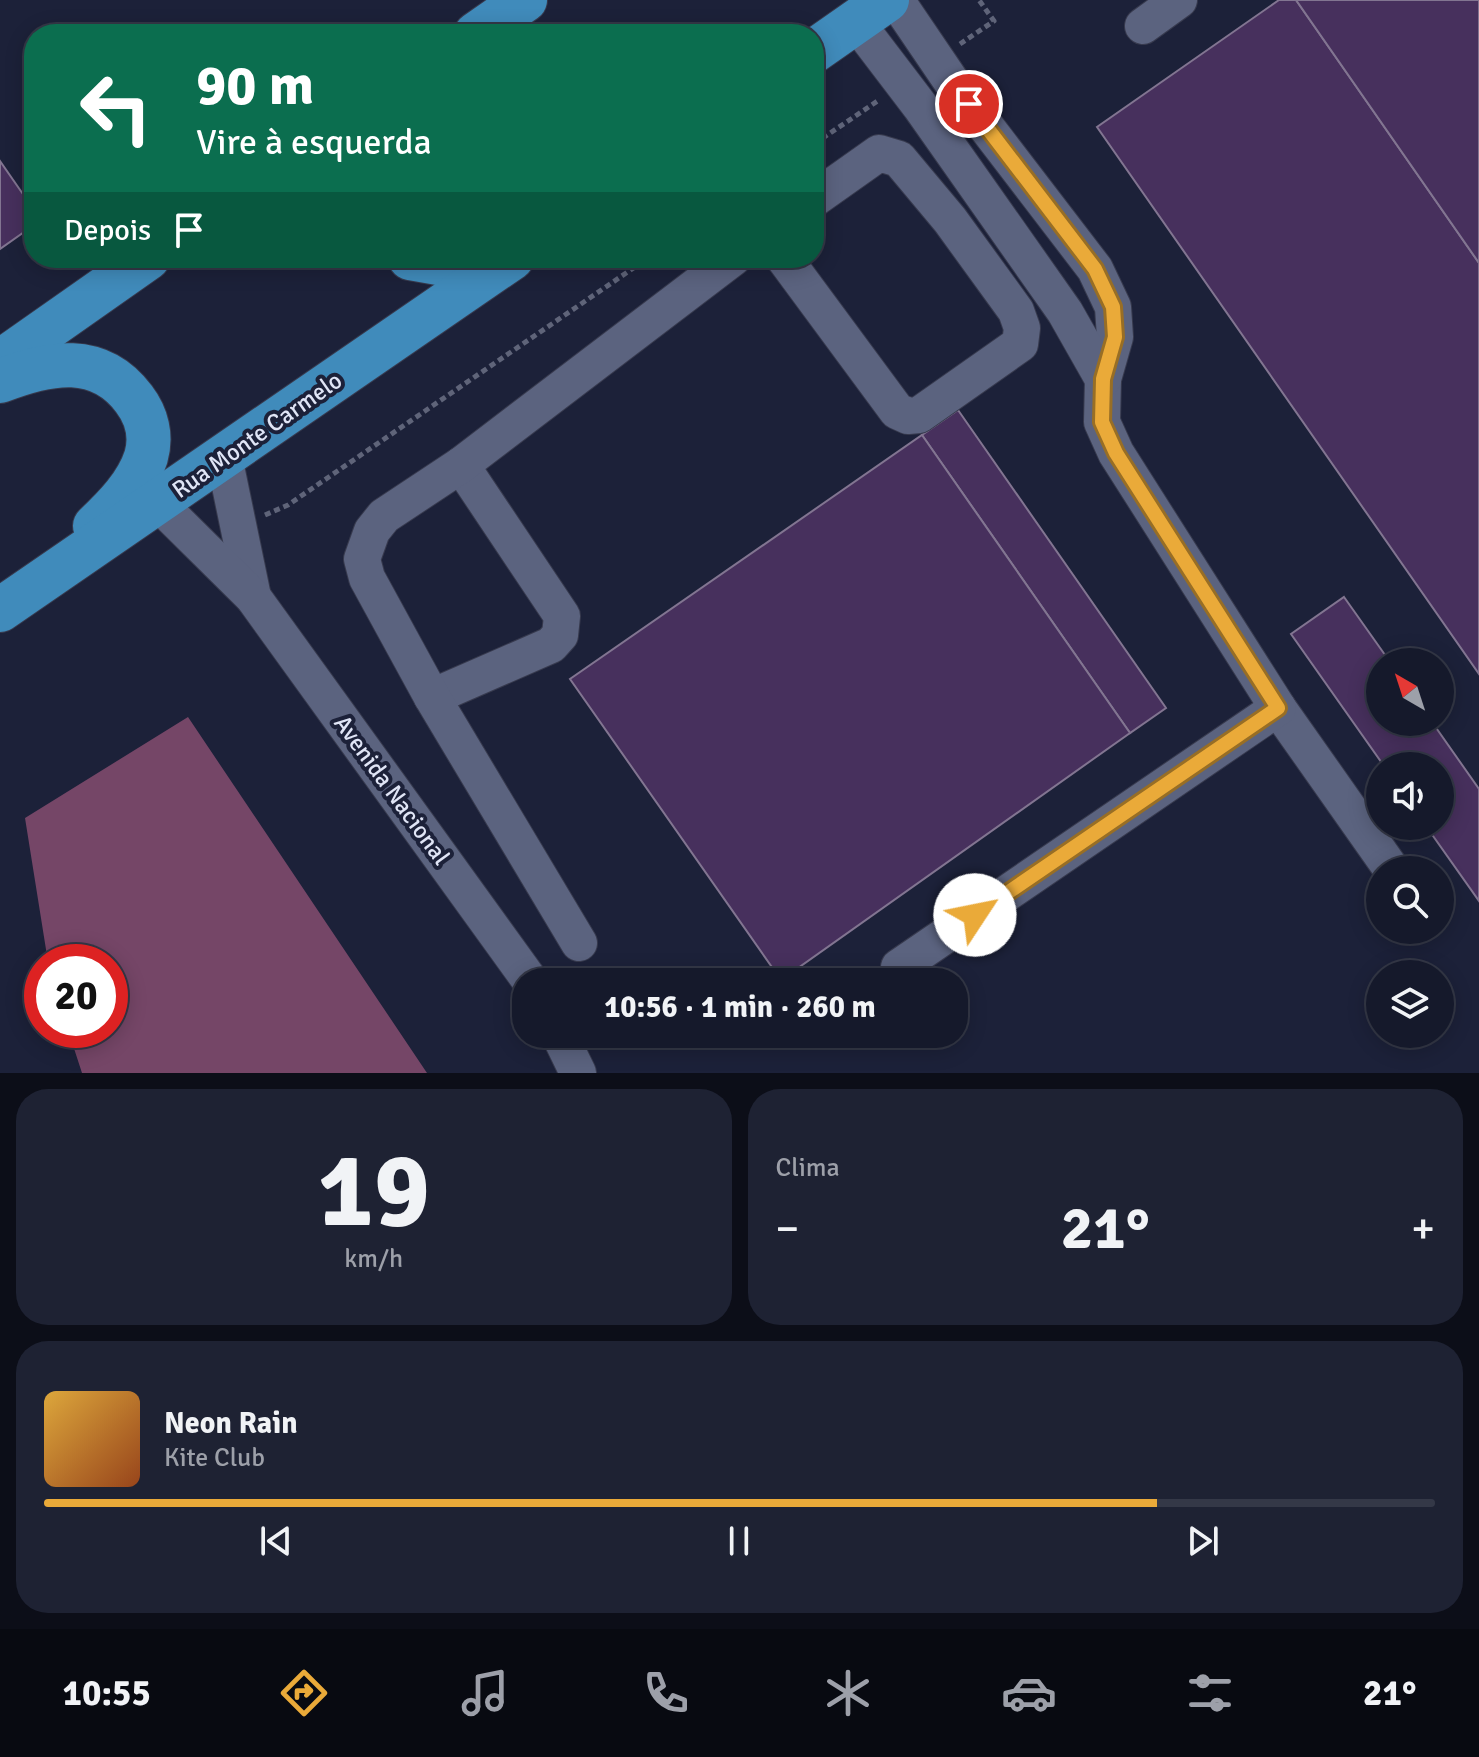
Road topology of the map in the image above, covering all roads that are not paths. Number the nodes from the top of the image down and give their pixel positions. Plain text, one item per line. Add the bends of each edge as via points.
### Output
1 (525, 0) edge
2 (896, 0) edge
3 (1179, 0) edge
4 (872, 11) edge
5 (490, 24) edge
6 (1143, 26) dead end
7 (824, 44) edge
8 (1021, 172) junction
9 (824, 192) edge
10 (981, 196) junction
11 (950, 220) junction
12 (134, 268) edge
13 (498, 268) edge
14 (720, 268) edge
15 (792, 268) edge
16 (1098, 338) junction
17 (0, 362) edge
18 (0, 381) edge
19 (224, 457) junction
20 (461, 465) junction
21 (158, 503) junction
22 (253, 597) junction
23 (15, 599) edge
24 (432, 697) junction
25 (1278, 708) junction
26 (1382, 856) edge
27 (579, 943) dead end
28 (899, 967) dead end
29 (521, 968) edge
30 (566, 1048) edge
31 (578, 1073) edge

1 - 5 highway
2 - 8 street
3 - 6 street
4 - 7 highway
4 - 10 street via 903,83
8 - 10 street
8 - 16 street via 1095,269 1113,307
9 - 11 street via 879,153 899,159
10 - 11 street
10 - 16 street
11 - 15 street via 1016,311 1020,344 919,415 897,411
12 - 17 highway
13 - 19 highway, Rua Monte Carmelo
14 - 20 street
16 - 25 street via 1102,422 1116,453
18 - 23 highway via 52,366 104,371 141,408 149,431 146,457 131,487
19 - 21 highway, Rua Monte Carmelo
19 - 22 street, Avenida Nacional
20 - 24 street via 384,516 362,559 367,578
20 - 24 street via 562,616 560,635 551,645
21 - 22 street, Avenida Nacional
21 - 23 highway, Rua Monte Carmelo
22 - 29 street, Avenida Nacional
24 - 27 street
25 - 26 street
25 - 28 street
30 - 31 street

